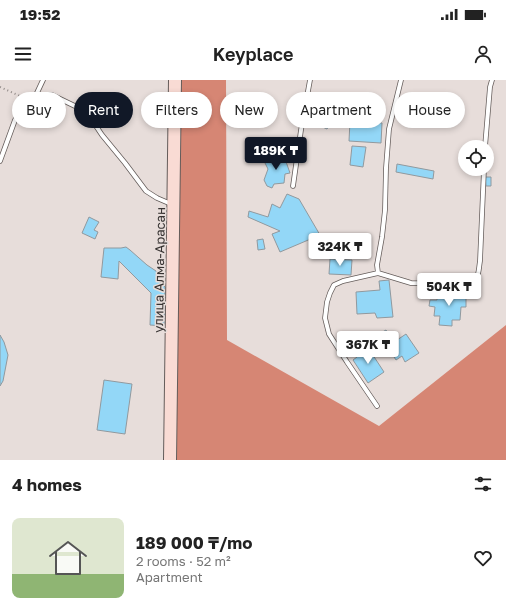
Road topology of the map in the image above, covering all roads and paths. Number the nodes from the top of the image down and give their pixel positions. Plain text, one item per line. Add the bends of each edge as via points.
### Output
1 (43, 80) edge
2 (175, 80) edge
3 (310, 80) edge
4 (401, 80) edge
5 (492, 80) edge
6 (0, 87) edge
7 (12, 92) edge
8 (37, 92) edge
9 (66, 102) edge
10 (12, 128) edge
11 (486, 140) edge
12 (0, 161) edge
13 (484, 176) edge
14 (293, 186) dead end
15 (174, 205) junction
16 (378, 273) junction
17 (377, 406) dead end
18 (170, 460) edge

1 - 8 lane
2 - 15 main road, улица Алма-Арасан
3 - 14 lane
4 - 16 lane via 389,129
5 - 11 lane
6 - 7 path
9 - 15 lane via 84,111 146,191
10 - 12 lane
13 - 16 lane via 480,261 475,281 468,285 411,283
15 - 18 main road, улица Алма-Арасан
16 - 17 lane via 334,285 327,302 325,318 329,334

